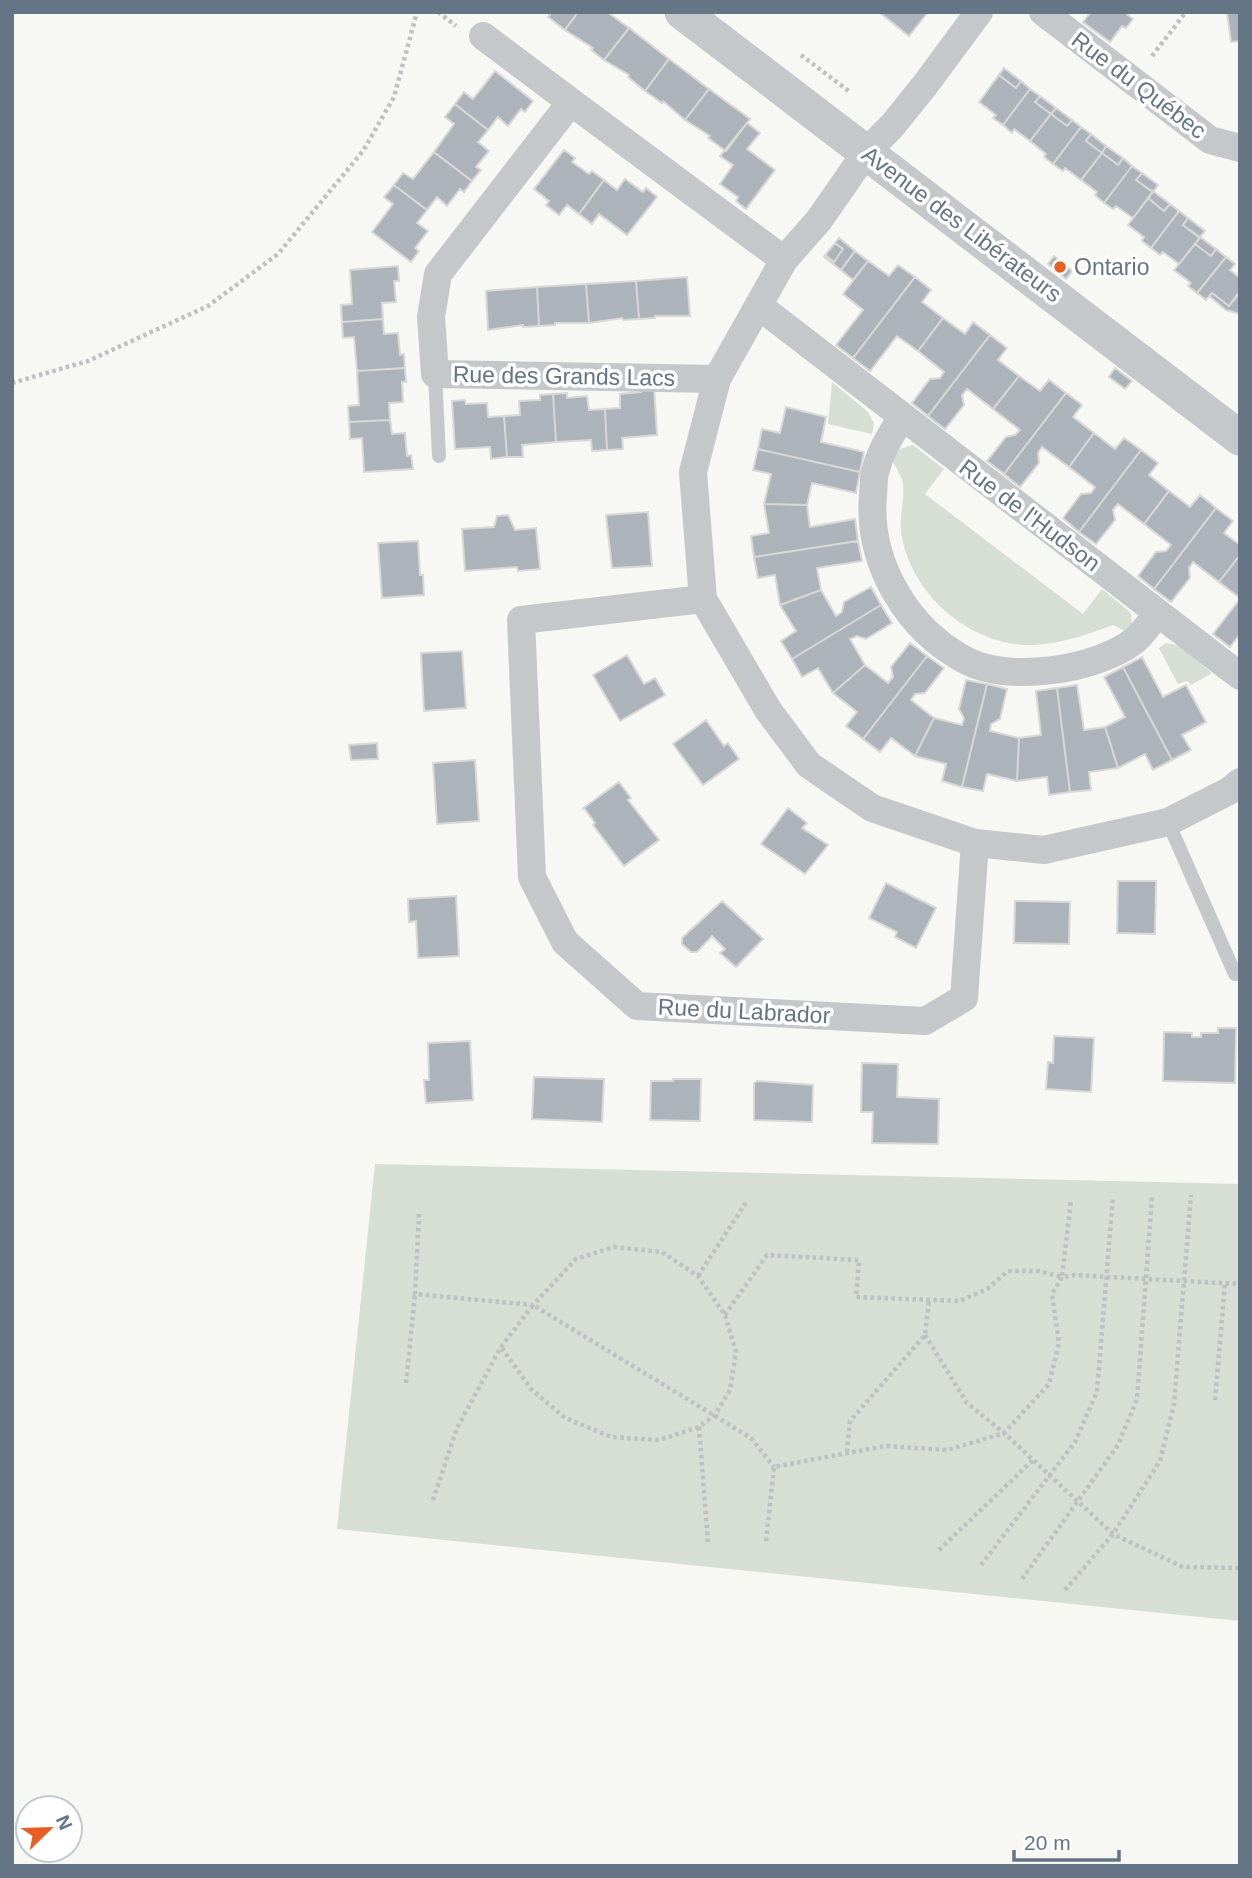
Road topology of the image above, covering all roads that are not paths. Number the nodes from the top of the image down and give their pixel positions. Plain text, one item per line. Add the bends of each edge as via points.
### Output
1 (682, 12) edge
2 (979, 12) edge
3 (1043, 12) edge
4 (483, 36) dead end
5 (571, 102) junction
6 (1240, 148) edge
7 (867, 151) junction
8 (784, 260) junction
9 (759, 306) junction
10 (435, 374) junction
11 (717, 379) junction
12 (902, 417) junction
13 (1240, 438) edge
14 (439, 456) dead end
15 (703, 599) junction
16 (1158, 612) junction
17 (1240, 676) edge
18 (1240, 782) edge
19 (1168, 822) junction
20 (975, 843) junction
21 (1235, 974) dead end

1 - 7 street, Avenue des Libérateurs
2 - 7 street via 892,126
3 - 6 street, Rue du Québec via 1210,140
4 - 5 street
5 - 8 street
5 - 10 street, Rue des Grands Lacs via 438,274 431,317
7 - 8 street via 819,220
7 - 13 street, Avenue des Libérateurs
8 - 9 street
9 - 11 street
9 - 12 street, Rue de l'Hudson
10 - 11 street, Rue des Grands Lacs
10 - 14 lane
11 - 15 street via 693,472
12 - 16 street, Rue de l'Hudson
12 - 16 street via 875,470 871,520 883,568 906,610 933,638 968,662 1008,671 1051,671 1096,662 1116,651 1135,640
15 - 20 street via 768,710 809,765 872,808
15 - 20 street, Rue du Labrador via 521,620 532,877 565,942 636,1006 925,1021 964,998
16 - 17 street, Rue de l'Hudson
18 - 19 street
19 - 20 street via 1044,850
19 - 21 lane

